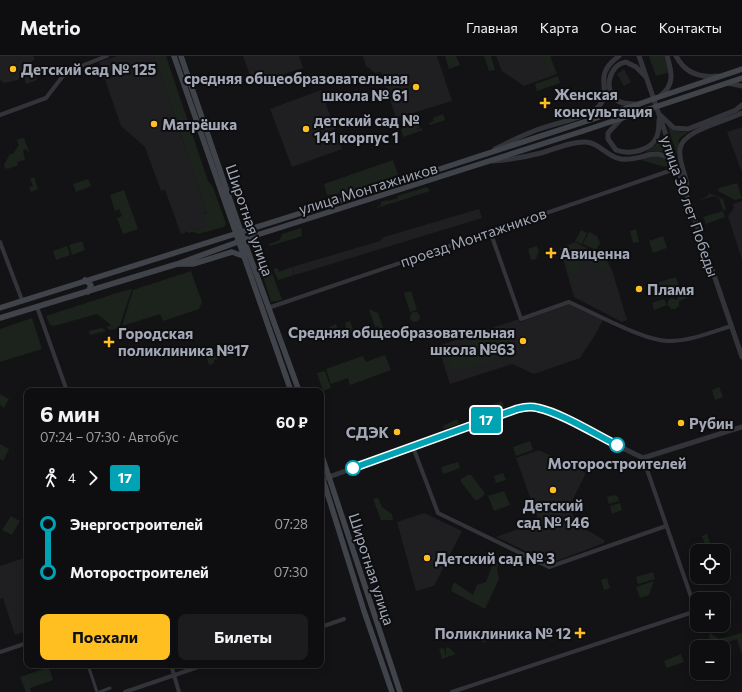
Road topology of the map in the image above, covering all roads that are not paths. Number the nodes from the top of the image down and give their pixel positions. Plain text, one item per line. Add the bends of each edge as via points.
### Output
1 (107, 56) edge
2 (174, 56) edge
3 (181, 56) edge
4 (619, 56) edge
5 (639, 56) edge
6 (667, 56) edge
7 (676, 56) edge
8 (742, 69) edge
9 (722, 76) junction
10 (742, 78) edge
11 (647, 79) junction
12 (727, 82) junction
13 (742, 86) edge
14 (656, 98) junction
15 (639, 104) junction
16 (742, 105) edge
17 (658, 113) junction
18 (742, 113) edge
19 (0, 115) edge
20 (621, 119) junction
21 (694, 130) junction
22 (470, 159) junction
23 (492, 161) junction
24 (677, 166) junction
25 (687, 193) junction
26 (490, 231) junction
27 (238, 233) junction
28 (0, 242) edge
29 (241, 242) junction
30 (243, 256) junction
31 (177, 264) junction
32 (85, 280) junction
33 (88, 292) junction
34 (22, 300) junction
35 (37, 307) junction
36 (0, 308) edge
37 (268, 308) junction
38 (0, 318) edge
39 (732, 326) junction
40 (742, 357) edge
41 (289, 363) junction
42 (282, 366) junction
43 (295, 380) junction
44 (288, 382) junction
45 (66, 388) edge
46 (290, 388) edge
47 (298, 388) edge
48 (742, 427) edge
49 (414, 447) junction
50 (643, 458) junction
51 (324, 461) edge
52 (324, 476) edge
53 (330, 476) junction
54 (324, 482) edge
55 (666, 526) junction
56 (368, 592) junction
57 (359, 594) junction
58 (690, 594) edge
59 (373, 608) junction
60 (364, 611) junction
61 (690, 613) edge
62 (344, 618) dead end
63 (324, 626) edge
64 (24, 644) edge
65 (0, 652) edge
66 (89, 668) edge
67 (172, 668) edge
68 (195, 668) edge
69 (174, 675) junction
70 (110, 688) dead end
71 (99, 692) edge
72 (125, 692) edge
73 (180, 692) edge
74 (392, 692) edge
75 (400, 692) edge
76 (452, 692) edge

1 - 19 street via 68,70 46,98
2 - 27 main road, Широтная улица
3 - 27 main road, Широтная улица
4 - 22 street via 606,66 603,99 594,111 532,131
5 - 11 street, улица 30 лет Победы
6 - 14 street via 672,82 666,91
7 - 9 street via 689,72 701,76
8 - 9 main road, улица Монтажников
9 - 14 main road, улица Монтажников
10 - 12 main road, улица Монтажников, bridge
11 - 15 street via 636,67 626,62 616,66 609,79 614,98 624,104
11 - 17 street, улица 30 лет Победы
12 - 13 street
12 - 20 main road, улица Монтажников, bridge
14 - 15 main road, улица Монтажников, bridge
15 - 22 main road, улица Монтажников
16 - 21 street
17 - 20 street via 658,136 652,144 628,153 616,150 608,139 608,133
17 - 21 street via 674,128
17 - 24 street, улица 30 лет Победы
18 - 21 street
20 - 23 main road, улица Монтажников, bridge
21 - 25 street via 683,140 680,148
22 - 27 main road, улица Монтажников
23 - 24 street via 532,155 585,142 596,145 615,157 632,158 656,153 669,158
23 - 29 main road, улица Монтажников
24 - 25 street, улица 30 лет Победы
24 - 26 street, проезд Монтажников
25 - 39 street, улица 30 лет Победы
26 - 37 street, проезд Монтажников
26 - 39 street via 521,319 569,302 635,332 668,342 689,339
27 - 29 main road, Широтная улица
27 - 32 main road, улица Монтажников
28 - 34 street
29 - 30 main road, Широтная улица
29 - 31 main road, улица Монтажников
29 - 37 main road, Широтная улица
30 - 31 main road via 232,252 193,264
30 - 42 main road, Широтная улица
31 - 33 main road, улица Монтажников
32 - 33 main road via 91,285
32 - 34 main road, улица Монтажников
33 - 35 main road, улица Монтажников
34 - 36 main road, улица Монтажников
35 - 38 main road, улица Монтажников
35 - 45 street
37 - 41 main road, Широтная улица
39 - 40 street, улица 30 лет Победы
41 - 42 main road via 286,368
41 - 43 main road, Широтная улица
42 - 44 main road, Широтная улица
43 - 44 main road via 290,378
43 - 47 main road, Широтная улица
44 - 46 main road, Широтная улица
48 - 50 street
49 - 50 street via 529,406 540,408
49 - 53 street
49 - 55 street via 438,513 549,567
50 - 55 street
51 - 53 main road, Широтная улица
52 - 53 street
53 - 56 main road, Широтная улица
54 - 57 main road, Широтная улица
55 - 58 street
56 - 57 main road via 363,597
56 - 59 main road, Широтная улица
57 - 60 main road, Широтная улица
59 - 60 main road via 368,604
59 - 75 main road, Широтная улица
60 - 74 main road, Широтная улица
61 - 76 street
62 - 63 street
64 - 65 street
66 - 71 street
67 - 69 street
68 - 69 street
69 - 72 street
69 - 73 street
70 - 71 street

